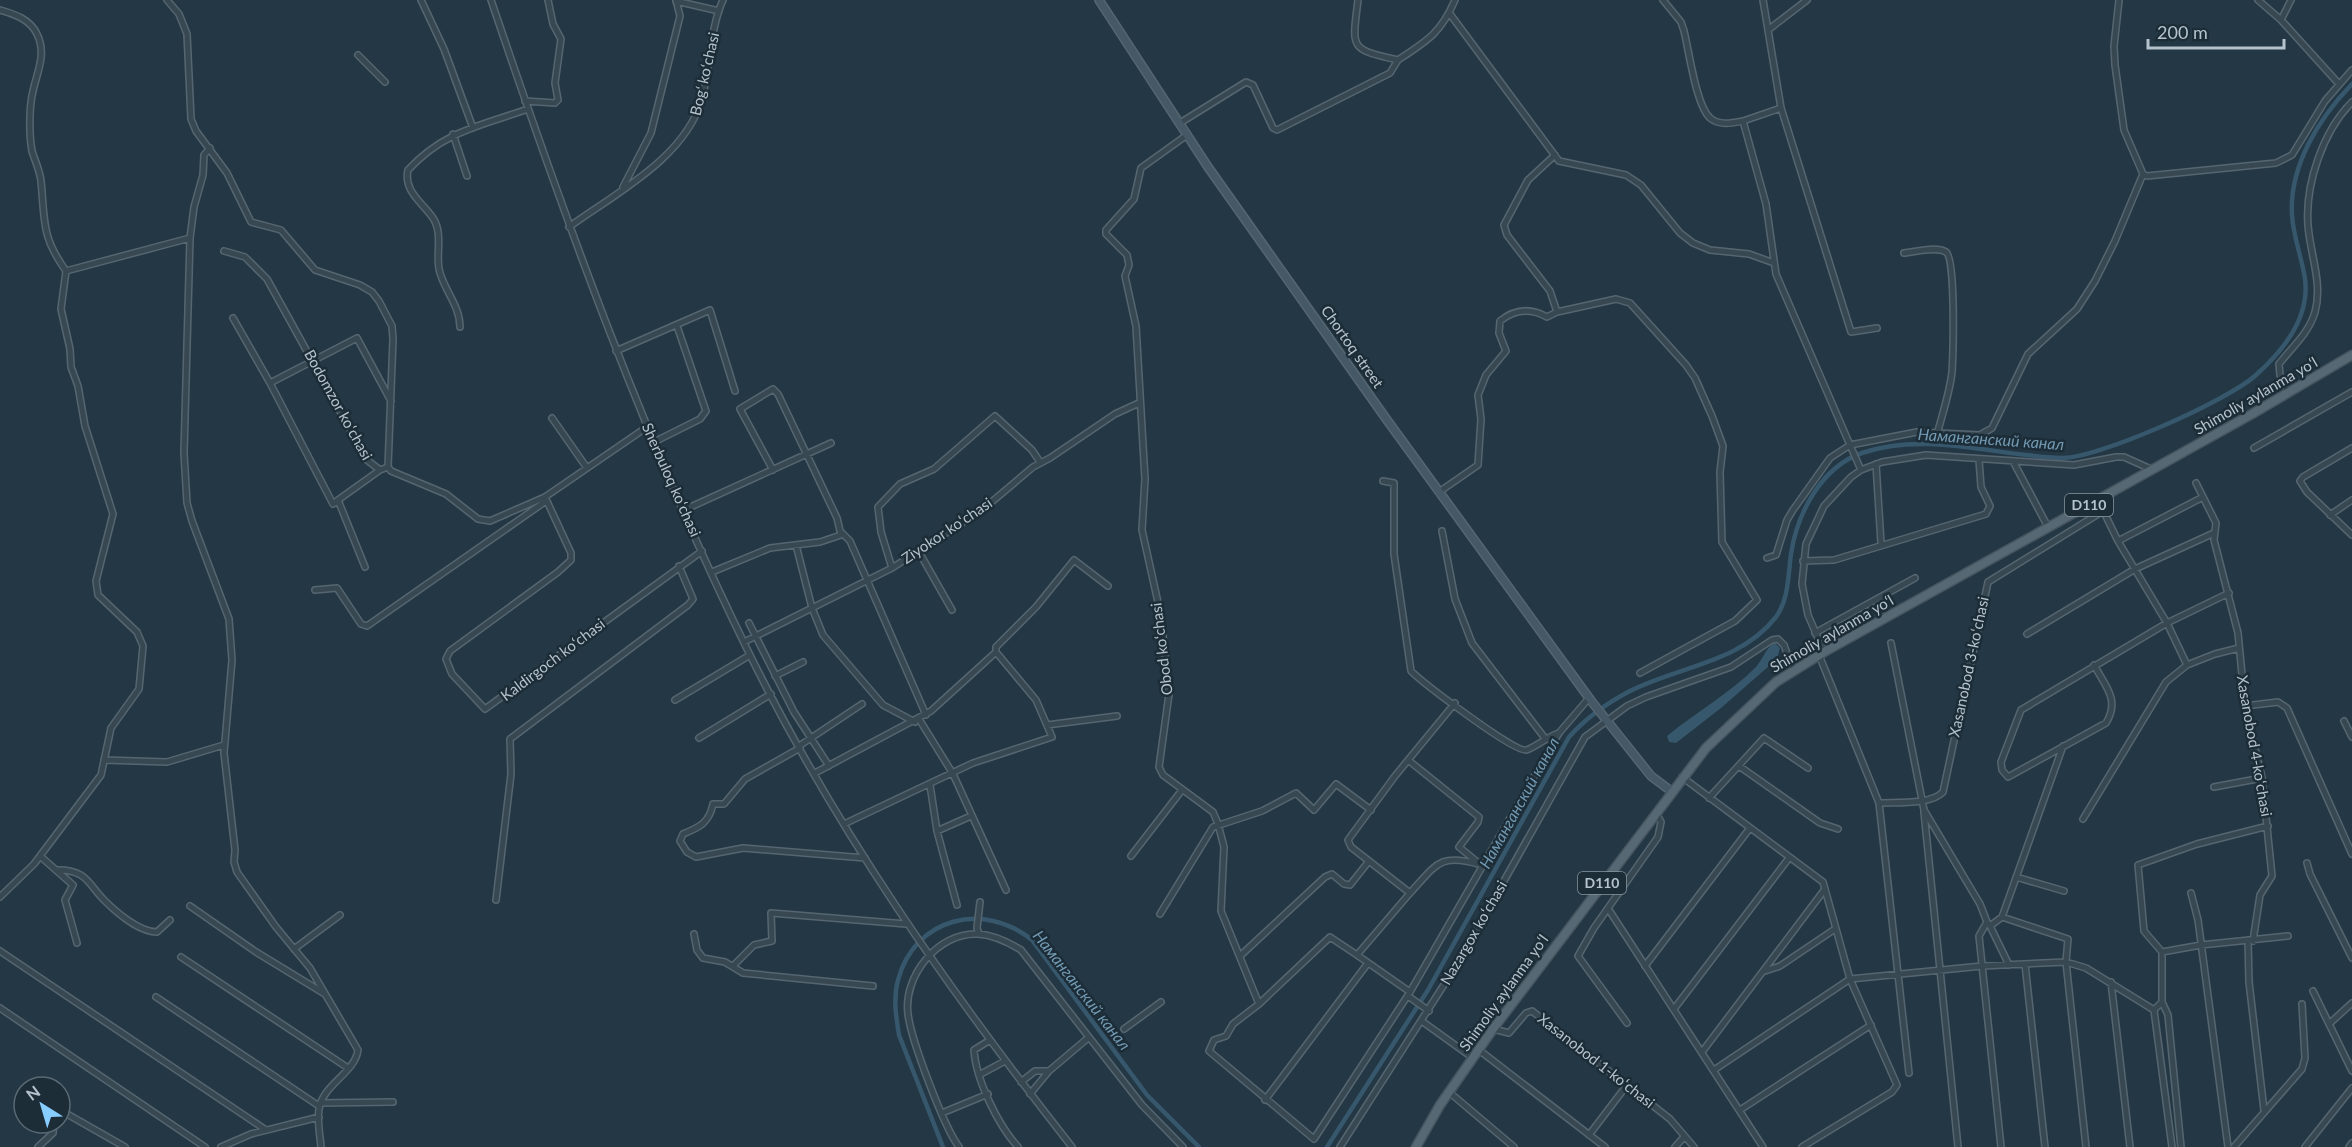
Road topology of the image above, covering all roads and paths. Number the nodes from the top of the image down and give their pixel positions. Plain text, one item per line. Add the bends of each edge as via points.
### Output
1 (167, 0) edge
2 (421, 0) edge
3 (491, 0) edge
4 (548, 0) edge
5 (676, 0) edge
6 (723, 0) edge
7 (1099, 0) edge
8 (1358, 0) edge
9 (1455, 0) edge
10 (1663, 0) edge
11 (1763, 0) edge
12 (1807, 0) edge
13 (2119, 0) edge
14 (2258, 0) edge
15 (2291, 0) edge
16 (0, 10) edge
17 (719, 11) junction
18 (1450, 14) junction
19 (2281, 20) junction
20 (1768, 30) junction
21 (358, 55) dead end
22 (1398, 60) junction
23 (2352, 70) edge
24 (385, 81) dead end
25 (2339, 84) junction
26 (525, 101) junction
27 (2352, 102) edge
28 (1781, 108) junction
29 (528, 109) junction
30 (1743, 121) junction
31 (1180, 123) junction
32 (472, 128) junction
33 (453, 134) junction
34 (1187, 135) junction
35 (210, 148) junction
36 (1555, 155) junction
37 (2143, 174) junction
38 (467, 176) dead end
39 (622, 188) junction
40 (569, 227) junction
41 (190, 238) junction
42 (224, 251) dead end
43 (1904, 253) dead end
44 (1773, 263) junction
45 (66, 271) junction
46 (1557, 312) junction
47 (233, 318) dead end
48 (677, 326) junction
49 (460, 327) dead end
50 (1877, 328) dead end
51 (616, 351) junction
52 (2352, 355) edge
53 (313, 360) junction
54 (270, 383) junction
55 (735, 391) dead end
56 (2352, 392) edge
57 (2289, 394) junction
58 (392, 403) junction
59 (1139, 403) junction
60 (552, 418) dead end
61 (647, 427) junction
62 (1938, 431) junction
63 (654, 442) junction
64 (831, 443) dead end
65 (1851, 447) junction
66 (2254, 448) dead end
67 (2352, 448) edge
68 (807, 455) junction
69 (1979, 460) junction
70 (1040, 462) junction
71 (2014, 463) junction
72 (1876, 464) junction
73 (388, 467) junction
74 (587, 468) junction
75 (1861, 469) junction
76 (380, 470) junction
77 (773, 470) junction
78 (2153, 470) junction
79 (1383, 481) dead end
80 (2196, 483) dead end
81 (1439, 492) junction
82 (2203, 497) junction
83 (545, 499) junction
84 (338, 500) junction
85 (2098, 500) junction
86 (2352, 500) edge
87 (684, 510) junction
88 (2103, 511) junction
89 (2330, 514) junction
90 (2049, 527) junction
91 (1442, 531) dead end
92 (841, 532) junction
93 (2214, 532) junction
94 (2352, 535) edge
95 (2118, 541) junction
96 (1881, 543) junction
97 (796, 545) junction
98 (702, 551) junction
99 (919, 552) junction
100 (1767, 558) dead end
101 (1803, 561) junction
102 (679, 566) junction
103 (365, 567) dead end
104 (892, 568) junction
105 (2135, 569) junction
106 (711, 572) junction
107 (1916, 578) dead end
108 (866, 582) junction
109 (1108, 586) dead end
110 (315, 590) dead end
111 (2229, 592) junction
112 (812, 608) junction
113 (952, 610) dead end
114 (749, 623) dead end
115 (2167, 623) junction
116 (1815, 633) junction
117 (2026, 634) dead end
118 (756, 636) junction
119 (744, 642) junction
120 (1891, 644) dead end
121 (2239, 648) junction
122 (996, 652) junction
123 (1821, 654) junction
124 (750, 655) junction
125 (803, 662) dead end
126 (2094, 665) junction
127 (2187, 665) junction
128 (1793, 670) junction
129 (1640, 673) dead end
130 (775, 676) junction
131 (771, 694) junction
132 (675, 700) dead end
133 (1590, 700) junction
134 (1455, 703) junction
135 (862, 704) dead end
136 (2245, 706) junction
137 (926, 715) junction
138 (1117, 716) dead end
139 (917, 721) junction
140 (1607, 721) junction
141 (2344, 721) dead end
142 (1047, 725) junction
143 (1559, 733) junction
144 (811, 737) junction
145 (1544, 737) junction
146 (2352, 737) edge
147 (699, 738) dead end
148 (224, 745) junction
149 (2063, 746) junction
150 (799, 747) junction
151 (104, 760) junction
152 (1408, 760) junction
153 (829, 766) junction
154 (1739, 766) junction
155 (1808, 768) dead end
156 (815, 773) junction
157 (953, 774) junction
158 (1682, 777) junction
159 (2262, 778) junction
160 (930, 785) junction
161 (2214, 787) dead end
162 (1182, 790) junction
163 (1671, 791) junction
164 (1709, 798) junction
165 (1923, 799) junction
166 (1879, 803) junction
167 (1371, 810) junction
168 (1924, 810) junction
169 (1656, 812) junction
170 (971, 816) junction
171 (2083, 819) dead end
172 (844, 824) junction
173 (1218, 824) junction
174 (2268, 826) junction
175 (1750, 828) junction
176 (1838, 829) dead end
177 (937, 831) junction
178 (2352, 854) edge
179 (40, 856) junction
180 (1131, 856) dead end
181 (865, 858) junction
182 (1789, 858) junction
183 (1369, 861) junction
184 (2307, 863) dead end
185 (1482, 866) junction
186 (58, 870) junction
187 (2016, 877) junction
188 (1825, 889) junction
189 (1006, 890) dead end
190 (2064, 891) dead end
191 (1410, 892) junction
192 (2191, 893) dead end
193 (0, 897) edge
194 (496, 900) dead end
195 (979, 903) dead end
196 (957, 905) dead end
197 (190, 906) dead end
198 (1609, 910) junction
199 (1160, 914) dead end
200 (340, 915) dead end
201 (2002, 917) junction
202 (170, 920) dead end
203 (906, 924) junction
204 (1988, 924) junction
205 (1835, 929) junction
206 (978, 931) junction
207 (694, 934) dead end
208 (2289, 936) dead end
209 (2251, 941) junction
210 (77, 943) dead end
211 (2201, 945) junction
212 (294, 949) junction
213 (0, 951) edge
214 (2162, 952) junction
215 (1358, 955) junction
216 (182, 957) dead end
217 (929, 957) junction
218 (1240, 957) junction
219 (2352, 958) edge
220 (2066, 962) junction
221 (1368, 963) junction
222 (2025, 964) junction
223 (734, 965) junction
224 (2009, 965) junction
225 (1645, 966) junction
226 (1982, 966) junction
227 (1938, 970) junction
228 (1764, 971) junction
229 (1898, 974) junction
230 (1850, 979) junction
231 (2111, 982) junction
232 (873, 986) dead end
233 (2313, 991) dead end
234 (1409, 994) junction
235 (326, 995) junction
236 (156, 997) dead end
237 (1161, 1002) dead end
238 (2162, 1002) junction
239 (2352, 1003) edge
240 (1259, 1004) junction
241 (2302, 1004) dead end
242 (0, 1008) edge
243 (1674, 1010) junction
244 (2154, 1010) junction
245 (1429, 1011) junction
246 (1423, 1022) junction
247 (1627, 1023) dead end
248 (2329, 1024) junction
249 (1871, 1025) junction
250 (1124, 1029) dead end
251 (1493, 1029) junction
252 (1088, 1038) junction
253 (990, 1040) junction
254 (1479, 1050) junction
255 (1702, 1052) junction
256 (1473, 1058) junction
257 (1005, 1061) junction
258 (348, 1068) junction
259 (1714, 1070) junction
260 (1049, 1071) junction
261 (2352, 1071) edge
262 (1910, 1073) dead end
263 (980, 1075) junction
264 (1021, 1082) junction
265 (1627, 1084) junction
266 (2352, 1088) edge
267 (1449, 1092) junction
268 (988, 1094) junction
269 (1030, 1094) junction
270 (1265, 1100) junction
271 (393, 1102) dead end
272 (320, 1105) junction
273 (1740, 1110) junction
274 (2264, 1110) junction
275 (942, 1113) junction
276 (72, 1116) edge
277 (319, 1117) junction
278 (266, 1130) junction
279 (51, 1135) edge
280 (1589, 1135) junction
281 (1684, 1137) junction
282 (2352, 1143) edge
283 (38, 1147) edge
284 (125, 1147) edge
285 (205, 1147) edge
286 (221, 1147) edge
287 (321, 1147) edge
288 (959, 1147) edge
289 (1018, 1147) edge
290 (1072, 1147) edge
291 (1183, 1147) edge
292 (1340, 1147) edge
293 (1416, 1147) edge
294 (1514, 1147) edge
295 (1605, 1147) edge
296 (1675, 1147) edge
297 (1694, 1147) edge
298 (1763, 1147) edge
299 (1802, 1147) edge
300 (1958, 1147) edge
301 (2001, 1147) edge
302 (2045, 1147) edge
303 (2086, 1147) edge
304 (2130, 1147) edge
305 (2172, 1147) edge
306 (2181, 1147) edge
307 (2228, 1147) edge
308 (2234, 1147) edge
309 (2305, 1147) edge
310 (2349, 1147) edge

1 - 35 street via 178,14 188,42 191,119
2 - 32 street via 444,49
3 - 26 street, Sherbuloq koʻchasi
4 - 26 street via 561,39 555,83 558,100
5 - 17 street
5 - 39 street, Bogʻ koʻchasi via 680,16 651,133
6 - 17 street, Bogʻ koʻchasi
7 - 31 main road, Chortoq street
8 - 22 street via 1354,38 1358,46 1366,52
9 - 18 street
10 - 30 street via 1681,22 1702,107 1719,122
11 - 20 street
12 - 20 street
13 - 37 street via 2115,65 2124,130
14 - 19 street
15 - 19 street
16 - 45 street via 25,21 37,33 42,51 32,92 32,148 52,251
17 - 39 street, Bogʻ koʻchasi via 694,121 672,151
18 - 22 street via 1435,34
18 - 36 street
19 - 25 street
20 - 28 street
21 - 24 street
22 - 31 street via 1390,73 1276,130 1253,85 1246,82
23 - 25 street
25 - 37 street via 2287,159 2153,177
26 - 29 street, Sherbuloq koʻchasi
27 - 57 street via 2321,153 2309,194 2308,225 2318,297 2307,330 2279,364
28 - 30 street
28 - 50 street via 1851,332
29 - 32 street
29 - 40 street, Sherbuloq koʻchasi
30 - 44 street via 1766,204
31 - 34 main road, Chortoq street
32 - 33 street
33 - 38 street
33 - 49 street via 424,153 407,174 414,196 435,222 440,272 452,295
34 - 59 street via 1141,168 1134,199 1106,230 1108,238 1125,251 1129,260 1125,276 1136,326
34 - 81 main road, Chortoq street
35 - 41 street via 204,155
35 - 58 street via 227,172 251,222 281,230 315,270 360,285 377,297 393,331
36 - 44 street via 1559,161 1626,175 1641,185 1680,233 1693,243
36 - 46 street via 1528,180 1504,225 1507,236 1550,291
37 - 62 street via 2095,281 2077,309 2028,354 1992,429 1980,435
39 - 40 street, Bogʻ koʻchasi
40 - 51 street, Sherbuloq koʻchasi
41 - 45 street
41 - 148 street via 184,419 186,483 192,521 229,619 232,660
42 - 53 street, Bodomzor koʻchasi via 245,257 266,276
43 - 62 street via 1936,250 1948,255 1952,281 1952,373
44 - 65 street
45 - 151 street via 61,309 71,367 113,514 96,581 98,595 137,632 143,646 139,689 111,728
46 - 81 street via 1547,317 1522,310 1500,321 1499,333 1506,351 1486,375 1478,395 1478,465
46 - 129 street via 1616,299 1630,303 1695,378 1722,440 1722,542 1757,600 1735,621
47 - 54 street
48 - 51 street
48 - 55 street via 710,310
48 - 63 street via 706,411 693,423
51 - 61 street, Sherbuloq koʻchasi
52 - 57 main road, Shimoliy aylanma yoʻl / D110
53 - 54 street
53 - 58 street via 357,338
53 - 76 street, Bodomzor koʻchasi via 364,456
54 - 84 street via 333,504
56 - 66 street
57 - 78 main road, Shimoliy aylanma yoʻl / D110
58 - 73 street
59 - 70 street, Ziyokor koʻchasi
59 - 162 street, Obod koʻchasi via 1145,479 1142,530 1161,616 1170,694 1159,767 1163,776
60 - 74 street
61 - 63 street, Sherbuloq koʻchasi
61 - 74 street
62 - 65 street via 1885,437
63 - 87 street, Sherbuloq koʻchasi
64 - 68 street
65 - 75 street
65 - 100 street via 1822,467 1787,520 1776,555
67 - 89 street via 2301,478 2307,492
68 - 77 street
68 - 77 street via 773,388 740,409
68 - 92 street
69 - 71 street
69 - 72 street via 1926,455
69 - 96 street via 1981,487 1989,512
70 - 99 street, Ziyokor koʻchasi via 982,510
70 - 104 street via 995,416 934,469 900,484 878,507
71 - 78 street via 2074,465 2124,457
71 - 90 street
72 - 75 street
72 - 96 street
73 - 76 street, Bodomzor koʻchasi
73 - 83 street, Bodomzor koʻchasi via 446,494 486,522
74 - 83 street
75 - 101 street via 1824,506 1809,536
76 - 84 street
77 - 87 street
78 - 85 main road, Shimoliy aylanma yoʻl / D110
79 - 134 street via 1394,483 1394,555 1409,667 1413,674
80 - 82 street, Xasanobod 4-koʻchasi
81 - 133 main road, Chortoq street
82 - 93 street, Xasanobod 4-koʻchasi via 2216,523
82 - 95 street
83 - 102 street, Kaldirgoch koʻchasi via 571,560 450,651 446,658 452,674 482,707 488,709
83 - 110 street via 367,626 361,624 337,588
84 - 103 street
85 - 88 street
85 - 90 main road, Shimoliy aylanma yoʻl / D110
86 - 89 street
87 - 98 street, Sherbuloq koʻchasi
88 - 95 street
88 - 165 street, Xasanobod 3-koʻchasi via 1988,582 1943,792
89 - 94 street
90 - 123 main road, Shimoliy aylanma yoʻl / D110
91 - 145 street via 1455,599 1473,644
92 - 97 street via 835,539
92 - 108 street via 850,541
93 - 105 street
93 - 111 street, Xasanobod 4-koʻchasi
95 - 105 street
96 - 101 street via 1834,560
97 - 106 street via 770,548
97 - 112 street
98 - 102 street, Kaldirgoch koʻchasi
98 - 106 street, Sherbuloq koʻchasi
99 - 104 street, Ziyokor koʻchasi
99 - 113 street
101 - 116 street via 1802,584
102 - 194 street via 692,594 688,605 510,739 511,774
104 - 108 street, Ziyokor koʻchasi
105 - 115 street
105 - 117 street
106 - 119 street, Sherbuloq koʻchasi
107 - 116 street
108 - 112 street, Ziyokor koʻchasi
108 - 137 street
109 - 122 street via 1074,560 1036,607 996,647
111 - 115 street
111 - 121 street, Xasanobod 4-koʻchasi
112 - 118 street, Ziyokor koʻchasi
112 - 139 street via 823,635 871,694 882,705
114 - 118 street
115 - 126 street
115 - 127 street
116 - 123 street
118 - 119 street, Ziyokor koʻchasi
118 - 130 street
119 - 124 street, Sherbuloq koʻchasi
120 - 165 street
121 - 127 street
121 - 136 street, Xasanobod 4-koʻchasi
122 - 137 street
122 - 142 street via 1034,696
123 - 128 main road, Shimoliy aylanma yoʻl / D110
123 - 166 street
124 - 131 street, Sherbuloq koʻchasi
124 - 132 street
125 - 130 street
126 - 149 street via 2114,702 2112,712 2106,723
126 - 149 street via 2020,710 2001,767 2009,777
127 - 171 street via 2166,682
128 - 140 street, Nazargox koʻchasi via 1778,639 1731,667 1646,697
128 - 158 main road, Shimoliy aylanma yoʻl / D110 via 1732,722
130 - 144 street
131 - 147 street
131 - 150 street, Sherbuloq koʻchasi
133 - 140 main road, Chortoq street
133 - 143 street
134 - 145 street via 1520,750
134 - 152 street
135 - 144 street
136 - 159 street, Xasanobod 4-koʻchasi
136 - 178 street via 2278,702 2287,708
137 - 139 street
138 - 142 street
139 - 153 street
139 - 157 street
140 - 163 main road, Chortoq street via 1651,776
140 - 245 street, Nazargox koʻchasi via 1579,745
141 - 146 street
142 - 157 street via 1052,737 992,755
143 - 145 street
143 - 185 street
144 - 150 street
144 - 153 street
148 - 151 street via 167,762
148 - 212 street via 235,866
149 - 187 street
150 - 156 street, Sherbuloq koʻchasi
150 - 181 street via 745,780 724,804 713,804 711,816 699,828 683,834 680,841 696,857 743,848
151 - 179 street via 101,775
152 - 167 street
152 - 185 street via 1479,817 1459,847
153 - 156 street
154 - 155 street via 1764,738
154 - 164 street
154 - 176 street via 1820,823
156 - 172 street, Sherbuloq koʻchasi
157 - 160 street
157 - 170 street
158 - 163 main road, Shimoliy aylanma yoʻl / D110
158 - 164 street
159 - 161 street
159 - 174 street, Xasanobod 4-koʻchasi
160 - 172 street
160 - 177 street
162 - 173 street, Obod koʻchasi via 1213,812
162 - 180 street
163 - 169 main road, Shimoliy aylanma yoʻl / D110
164 - 175 street
165 - 166 street
165 - 168 street
166 - 229 street
167 - 173 street via 1336,784 1314,810 1296,793 1262,810
167 - 183 street via 1348,840
168 - 204 street
168 - 227 street
169 - 198 street via 1660,822 1658,837
169 - 251 main road, Shimoliy aylanma yoʻl / D110
170 - 177 street
170 - 189 street
172 - 181 street, Sherbuloq koʻchasi
173 - 199 street via 1207,835
173 - 218 street, Obod koʻchasi via 1224,847 1221,911
174 - 209 street, Xasanobod 4-koʻchasi via 2272,876 2260,895
174 - 214 street via 2197,844 2138,865 2144,931
175 - 182 street
175 - 225 street
177 - 196 street
179 - 186 street
179 - 193 street
181 - 203 street, Sherbuloq koʻchasi
182 - 188 street via 1821,879
182 - 243 street
183 - 191 street
183 - 218 street via 1350,885 1332,874 1325,877
184 - 219 street
185 - 191 street via 1448,859
185 - 234 street
186 - 202 street via 69,870 88,880 123,917 147,931 157,932
186 - 210 street via 73,885 64,900
187 - 190 street
187 - 201 street
188 - 205 street
188 - 228 street
191 - 215 street
192 - 211 street
195 - 206 street
197 - 235 street
198 - 225 street
198 - 247 street via 1578,956
200 - 212 street
201 - 204 street
201 - 220 street via 2067,938
203 - 217 street, Sherbuloq koʻchasi
203 - 223 street via 771,913 772,941 754,945
204 - 224 street
204 - 226 street via 1979,932
205 - 228 street via 1780,966
205 - 230 street
206 - 217 street via 954,939
206 - 252 street via 1021,950
207 - 223 street via 703,958
208 - 209 street
209 - 211 street
209 - 274 street, Xasanobod 4-koʻchasi via 2249,982
211 - 214 street
211 - 307 street
212 - 235 street
213 - 278 street
214 - 238 street
215 - 221 street
215 - 240 street via 1330,937
216 - 258 street
217 - 253 street, Sherbuloq koʻchasi
217 - 275 street via 915,972 908,1014
218 - 240 street, Obod koʻchasi
220 - 222 street
220 - 231 street
220 - 303 street
221 - 234 street
221 - 270 street
222 - 224 street
222 - 302 street
223 - 232 street via 743,973
224 - 226 street
225 - 243 street
226 - 227 street
226 - 301 street
227 - 229 street
227 - 300 street
228 - 255 street
229 - 230 street
229 - 262 street
230 - 249 street
230 - 259 street
231 - 244 street
231 - 304 street
233 - 248 street
234 - 245 street
234 - 270 street via 1315,1138
235 - 258 street via 357,1047 357,1056
236 - 272 street
237 - 250 street
238 - 244 street
238 - 306 street via 2168,1015
239 - 248 street
240 - 270 street via 1209,1048 1212,1055
241 - 274 street via 2304,1065
242 - 285 street
243 - 255 street
244 - 305 street
245 - 246 street, Nazargox koʻchasi
246 - 256 street
246 - 292 street, Nazargox koʻchasi
248 - 261 street
249 - 273 street
249 - 299 street via 1896,1088
251 - 254 main road, Shimoliy aylanma yoʻl / D110
251 - 265 street, Xasanobod 1-koʻchasi via 1509,1033 1532,1011
252 - 260 street
252 - 291 street via 1142,1105
253 - 257 street, Sherbuloq koʻchasi
253 - 263 street via 974,1050
254 - 256 main road, Shimoliy aylanma yoʻl / D110
254 - 280 street
255 - 259 street
256 - 267 main road, Shimoliy aylanma yoʻl / D110
257 - 263 street
257 - 264 street, Sherbuloq koʻchasi
258 - 272 street via 331,1085
259 - 273 street
260 - 264 street via 1035,1071
260 - 269 street
263 - 268 street
264 - 269 street, Sherbuloq koʻchasi
265 - 280 street
265 - 281 street, Xasanobod 1-koʻchasi via 1670,1119
266 - 309 street
267 - 293 main road, Shimoliy aylanma yoʻl / D110
267 - 294 street
268 - 275 street
268 - 289 street via 1002,1127
269 - 290 street, Sherbuloq koʻchasi
271 - 272 street
272 - 277 street
273 - 298 street
274 - 308 street
275 - 288 street
276 - 284 street
277 - 278 street
277 - 287 street
278 - 286 street
279 - 283 street
280 - 295 street
281 - 296 street
281 - 297 street, Xasanobod 1-koʻchasi
282 - 310 street

